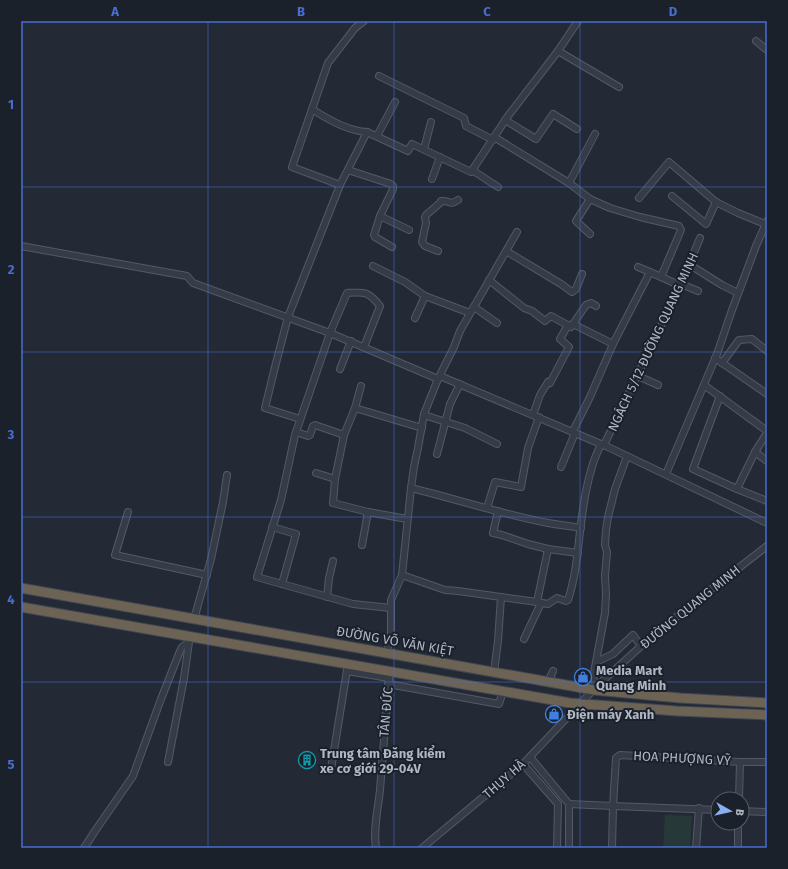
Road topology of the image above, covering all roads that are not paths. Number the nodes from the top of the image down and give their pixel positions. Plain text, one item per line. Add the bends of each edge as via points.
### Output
1 (364, 21) edge
2 (578, 21) edge
3 (756, 41) dead end
4 (767, 50) edge
5 (558, 51) junction
6 (379, 76) dead end
7 (619, 87) dead end
8 (395, 102) dead end
9 (312, 109) junction
10 (505, 120) junction
11 (431, 122) dead end
12 (577, 129) dead end
13 (367, 132) junction
14 (595, 134) dead end
15 (377, 136) junction
16 (494, 138) junction
17 (424, 149) junction
18 (440, 157) junction
19 (348, 170) junction
20 (472, 170) junction
21 (432, 179) dead end
22 (569, 183) junction
23 (340, 185) junction
24 (498, 187) dead end
25 (672, 196) dead end
26 (639, 198) dead end
27 (590, 199) junction
28 (458, 200) dead end
29 (716, 202) junction
30 (380, 216) junction
31 (766, 223) edge
32 (409, 230) dead end
33 (517, 232) dead end
34 (590, 234) dead end
35 (700, 238) dead end
36 (21, 246) edge
37 (392, 247) dead end
38 (438, 251) dead end
39 (506, 251) junction
40 (690, 265) junction
41 (373, 266) dead end
42 (638, 267) dead end
43 (650, 272) junction
44 (582, 274) dead end
45 (661, 277) junction
46 (489, 280) junction
47 (681, 285) junction
48 (698, 291) dead end
49 (738, 293) junction
50 (425, 296) junction
51 (596, 306) dead end
52 (474, 307) junction
53 (470, 313) junction
54 (288, 317) junction
55 (415, 318) dead end
56 (497, 323) dead end
57 (570, 325) junction
58 (330, 333) junction
59 (351, 342) junction
60 (613, 344) junction
61 (364, 347) junction
62 (767, 351) edge
63 (715, 358) junction
64 (722, 363) junction
65 (340, 369) dead end
66 (638, 376) junction
67 (439, 377) junction
68 (460, 384) junction
69 (658, 385) dead end
70 (704, 385) junction
71 (361, 386) dead end
72 (767, 394) edge
73 (720, 396) junction
74 (355, 408) junction
75 (424, 415) junction
76 (532, 415) junction
77 (539, 417) junction
78 (300, 419) junction
79 (445, 421) junction
80 (422, 428) junction
81 (296, 432) junction
82 (574, 432) junction
83 (767, 432) edge
84 (344, 435) junction
85 (497, 444) dead end
86 (603, 445) junction
87 (755, 452) junction
88 (437, 454) dead end
89 (627, 456) junction
90 (767, 461) edge
91 (562, 467) dead end
92 (316, 473) dead end
93 (666, 474) junction
94 (227, 475) dead end
95 (335, 479) junction
96 (411, 488) junction
97 (737, 489) junction
98 (767, 501) edge
99 (487, 508) junction
100 (498, 511) junction
101 (128, 512) dead end
102 (368, 512) junction
103 (407, 518) junction
104 (767, 523) edge
105 (272, 527) junction
106 (581, 528) junction
107 (362, 545) dead end
108 (767, 546) edge
109 (548, 549) junction
110 (578, 553) junction
111 (333, 561) dead end
112 (207, 575) junction
113 (402, 575) junction
114 (282, 584) junction
115 (21, 588) edge
116 (327, 597) junction
117 (501, 597) junction
118 (539, 603) junction
119 (21, 607) edge
120 (391, 608) junction
121 (21, 612) edge
122 (76, 616) junction
123 (194, 618) junction
124 (524, 639) dead end
125 (189, 640) junction
126 (641, 646) junction
127 (387, 653) junction
128 (596, 662) junction
129 (348, 667) junction
130 (553, 671) dead end
131 (494, 672) junction
132 (389, 678) junction
133 (548, 682) junction
134 (595, 688) junction
135 (503, 691) junction
136 (581, 703) junction
137 (767, 703) edge
138 (767, 715) edge
139 (530, 757) junction
140 (168, 762) dead end
141 (740, 762) junction
142 (767, 762) edge
143 (523, 764) junction
144 (331, 769) dead end
145 (739, 791) edge
146 (569, 804) junction
147 (613, 806) junction
148 (699, 808) junction
149 (710, 809) edge
150 (750, 811) edge
151 (767, 812) edge
152 (738, 831) edge
153 (84, 848) edge
154 (376, 848) edge
155 (422, 848) edge
156 (557, 848) edge
157 (569, 848) edge
158 (612, 848) edge
159 (696, 848) edge
160 (738, 848) edge

1 - 9 street via 355,28 328,63
2 - 5 street
3 - 4 street
5 - 7 street
5 - 10 street
6 - 16 street via 464,118 466,126
8 - 15 street
9 - 13 street via 334,122
9 - 23 street via 292,167
10 - 12 street via 536,139 553,114
10 - 16 street
11 - 17 street
13 - 15 street
13 - 19 street
14 - 22 street
15 - 17 street via 408,151 412,144
16 - 20 street
16 - 22 street
17 - 18 street
18 - 20 street via 471,172
18 - 21 street
19 - 23 street
19 - 30 street via 393,186
20 - 24 street
22 - 27 street
23 - 54 street
25 - 29 street via 706,224
26 - 29 street via 669,162
27 - 34 street via 576,221
27 - 45 street via 610,208 679,226 681,230
28 - 38 street via 453,203 441,201 425,217 422,242 425,246
29 - 31 street
30 - 32 street
30 - 37 street via 374,237
31 - 49 street
33 - 39 street
35 - 40 street, NGÁCH 5/12 ĐƯỜNG QUANG MINH
36 - 54 street via 187,276 193,283
39 - 44 street via 572,292 576,289
39 - 46 street
40 - 47 street, NGÁCH 5/12 ĐƯỜNG QUANG MINH
40 - 49 street
41 - 50 street via 405,282
42 - 43 street
43 - 45 street
43 - 60 street
45 - 47 street
46 - 52 street
46 - 57 street via 524,308 545,320 551,316
47 - 48 street
47 - 66 street, NGÁCH 5/12 ĐƯỜNG QUANG MINH
49 - 63 street
50 - 53 street
50 - 55 street
51 - 57 street via 591,303 586,305
52 - 53 street
52 - 56 street
53 - 67 street
54 - 58 street
54 - 78 street via 265,408
57 - 60 street
57 - 76 street via 560,339 569,347 550,383 548,382 540,395
58 - 59 street
58 - 61 street via 347,293 364,292 374,298 380,306
58 - 78 street
59 - 61 street
59 - 65 street
60 - 82 street
61 - 67 street
62 - 64 street via 752,339 739,340
63 - 64 street
63 - 70 street
64 - 72 street
66 - 69 street
66 - 86 street, NGÁCH 5/12 ĐƯỜNG QUANG MINH
67 - 68 street
67 - 75 street
68 - 76 street
68 - 79 street
70 - 73 street
70 - 93 street
71 - 74 street
73 - 83 street
73 - 97 street via 693,469
74 - 80 street
74 - 84 street
75 - 79 street
75 - 80 street
76 - 77 street
77 - 82 street
77 - 99 street via 528,448 521,487 495,482
78 - 81 street
79 - 85 street
79 - 88 street
80 - 96 street
81 - 84 street via 310,436 315,425
81 - 105 street via 281,500
82 - 86 street
82 - 91 street
83 - 87 street
84 - 95 street
86 - 89 street
86 - 106 street, NGÁCH 5/12 ĐƯỜNG QUANG MINH via 592,466
87 - 90 street
87 - 97 street
89 - 93 street
89 - 128 street via 615,489 606,530 606,594
92 - 95 street
93 - 104 street
94 - 112 street
95 - 102 street via 333,503
96 - 99 street
96 - 103 street
97 - 98 street
99 - 100 street
100 - 106 street
100 - 109 street via 493,533
101 - 112 street via 115,555
102 - 103 street
102 - 107 street
103 - 113 street
105 - 114 street via 296,534
105 - 114 street via 257,577
106 - 110 street, NGÁCH 5/12 ĐƯỜNG QUANG MINH
108 - 126 street, ĐƯỜNG QUANG MINH
109 - 110 street
109 - 118 street
110 - 118 street, NGÁCH 5/12 ĐƯỜNG QUANG MINH via 568,600 557,598 548,604
111 - 116 street
112 - 123 street
113 - 117 street via 446,590
113 - 120 street via 391,600
114 - 116 street
115 - 123 highway, ĐƯỜNG VÕ VĂN KIỆT
116 - 120 street via 353,604
117 - 118 street
117 - 131 street
118 - 124 street
119 - 122 highway
120 - 127 street
121 - 122 highway
122 - 125 highway
123 - 127 highway, ĐƯỜNG VÕ VĂN KIỆT
125 - 129 highway
125 - 140 street
125 - 153 street via 180,651 160,699 133,776
126 - 128 street via 633,635 613,654
126 - 134 street, ĐƯỜNG QUANG MINH
127 - 131 highway, ĐƯỜNG VÕ VĂN KIỆT
128 - 134 street via 593,678
129 - 132 highway
129 - 144 street
130 - 133 street
131 - 133 highway, ĐƯỜNG VÕ VĂN KIỆT
132 - 135 highway
132 - 135 street via 499,704
132 - 154 street, TÂN ĐỨC
133 - 134 highway, ĐƯỜNG VÕ VĂN KIỆT
134 - 136 street, ĐƯỜNG QUANG MINH
134 - 137 highway, ĐƯỜNG VÕ VĂN KIỆT via 680,698
135 - 136 highway
136 - 138 highway
136 - 139 street, THỤY HÀ
139 - 143 street, THỤY HÀ
139 - 146 street
141 - 142 street, HOA PHƯỢNG VỸ
141 - 145 street
141 - 147 street, HOA PHƯỢNG VỸ via 620,755 616,758
143 - 155 street, THỤY HÀ
143 - 156 street via 558,804
146 - 147 street
146 - 157 street
147 - 148 street
147 - 158 street, HOA PHƯỢNG VỸ
148 - 149 street
148 - 159 street
150 - 151 street
152 - 160 street

